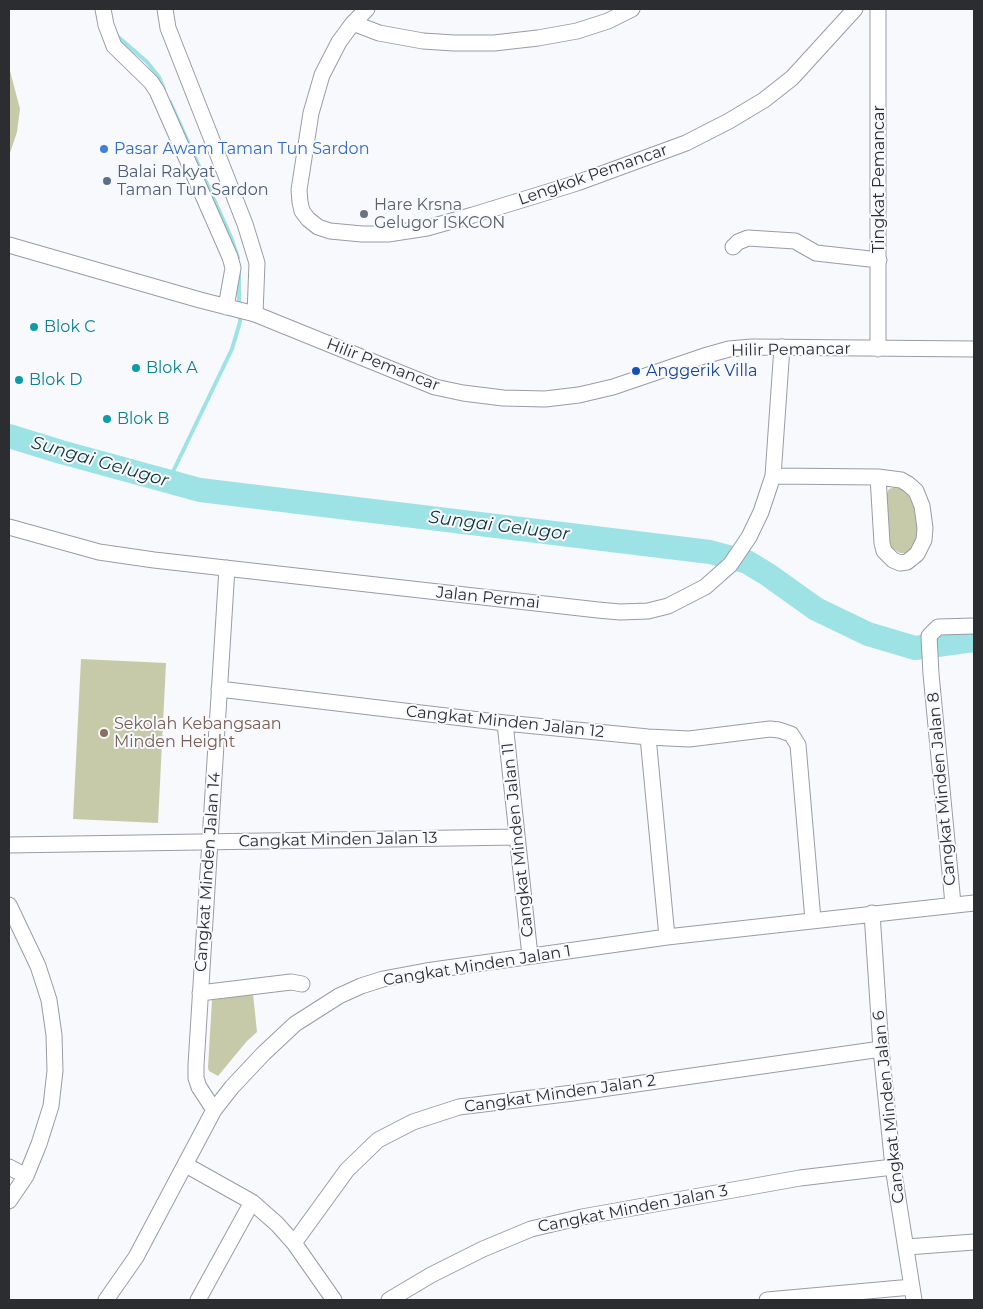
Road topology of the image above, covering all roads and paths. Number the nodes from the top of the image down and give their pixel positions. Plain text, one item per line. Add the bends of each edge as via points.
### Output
1 (103, 9) edge
2 (165, 9) edge
3 (367, 9) edge
4 (632, 9) edge
5 (855, 9) edge
6 (878, 9) edge
7 (353, 22) junction
8 (9, 245) edge
9 (733, 247) dead end
10 (879, 260) junction
11 (240, 310) junction
12 (782, 347) junction
13 (878, 349) junction
14 (974, 349) edge
15 (773, 476) junction
16 (878, 477) junction
17 (9, 527) edge
18 (227, 568) junction
19 (974, 626) edge
20 (219, 689) junction
21 (506, 723) junction
22 (648, 737) junction
23 (518, 837) junction
24 (210, 843) junction
25 (9, 845) edge
26 (974, 903) edge
27 (953, 904) junction
28 (9, 906) edge
29 (872, 913) junction
30 (813, 920) junction
31 (667, 937) junction
32 (530, 956) junction
33 (302, 984) dead end
34 (200, 993) junction
35 (881, 1049) junction
36 (214, 1110) junction
37 (186, 1165) junction
38 (9, 1167) edge
39 (893, 1167) junction
40 (26, 1176) junction
41 (9, 1201) edge
42 (252, 1202) junction
43 (974, 1242) edge
44 (294, 1244) junction
45 (906, 1247) junction
46 (913, 1294) edge
47 (800, 1299) edge
48 (106, 1300) edge
49 (198, 1300) edge
50 (334, 1300) edge
51 (389, 1300) edge
52 (767, 1300) edge

1 - 11 street via 114,46 157,92 230,258
2 - 11 street via 168,28 258,264
3 - 7 street, Lengkok Pemancar
4 - 7 street via 608,21 577,30 494,43 423,41 379,34
5 - 7 street, Lengkok Pemancar via 792,78 764,100 686,143 473,215 427,228 379,234 338,232 318,227 302,211 300,202 311,113 322,75
6 - 10 street, Tingkat Pemancar
8 - 11 street, Hilir Pemancar
9 - 10 street via 748,238 795,241 816,253
10 - 13 street, Tingkat Pemancar
11 - 12 street, Hilir Pemancar via 435,387 503,398 579,396 613,388 704,356 729,350
12 - 13 street, Hilir Pemancar
12 - 15 street, Jalan Permai
13 - 14 street, Hilir Pemancar
15 - 16 street
15 - 18 street, Jalan Permai via 761,512 730,565 705,587 668,606 648,611 620,612
16 - 16 street via 884,551 892,560 907,562 917,554 924,540 922,506 908,484
17 - 18 street, Jalan Permai via 99,552
18 - 20 street, Cangkat Minden Jalan 14
19 - 27 street, Cangkat Minden Jalan 8 via 938,627 929,636
20 - 21 street, Cangkat Minden Jalan 12
20 - 24 street, Cangkat Minden Jalan 14
21 - 22 street, Cangkat Minden Jalan 12
21 - 23 street, Cangkat Minden Jalan 11
22 - 30 street, Cangkat Minden Jalan 12 via 689,739 770,730 791,734 798,745
22 - 31 street
23 - 24 street, Cangkat Minden Jalan 13
23 - 32 street, Cangkat Minden Jalan 11
24 - 25 street, Cangkat Minden Jalan 13
24 - 34 street, Cangkat Minden Jalan 14
26 - 27 street, Cangkat Minden Jalan 1
27 - 29 street, Cangkat Minden Jalan 1
28 - 40 street via 38,966 50,1000 54,1034 51,1106
29 - 30 street, Cangkat Minden Jalan 1
29 - 35 street, Cangkat Minden Jalan 6
30 - 31 street, Cangkat Minden Jalan 1
31 - 32 street, Cangkat Minden Jalan 1
32 - 36 street, Cangkat Minden Jalan 1 via 382,980 339,996 278,1040 238,1080
33 - 34 street via 291,982
34 - 36 street, Cangkat Minden Jalan 14 via 196,1078
35 - 39 street, Cangkat Minden Jalan 6
35 - 44 street, Cangkat Minden Jalan 2 via 459,1107 422,1119 378,1140 347,1170
36 - 37 street, Cangkat Minden Jalan 1
37 - 42 street
37 - 48 street, Cangkat Minden Jalan 1 via 136,1257
38 - 40 street
39 - 45 street, Cangkat Minden Jalan 6
39 - 51 street, Cangkat Minden Jalan 3 via 800,1178 531,1229 483,1249
40 - 41 street
42 - 44 street
42 - 49 street
43 - 45 street
44 - 50 street
45 - 46 street, Cangkat Minden Jalan 6
46 - 47 street
47 - 52 street

